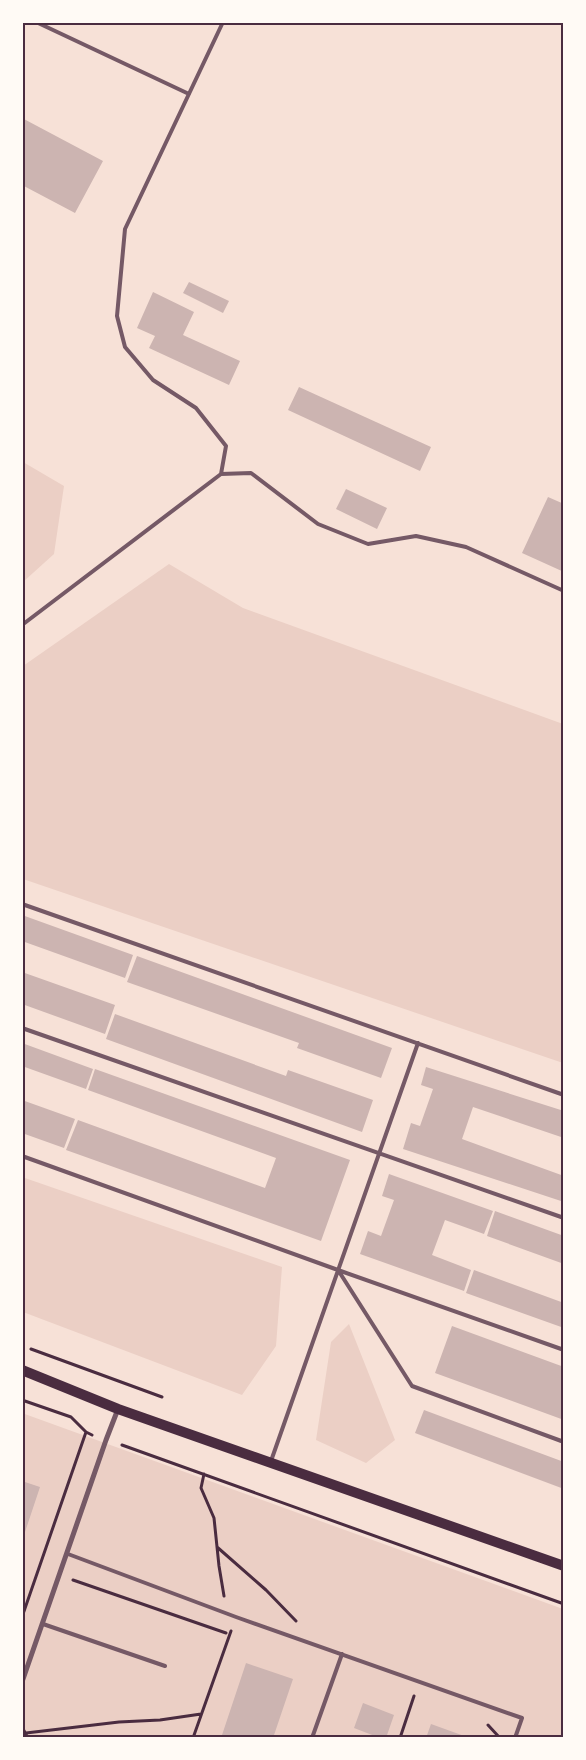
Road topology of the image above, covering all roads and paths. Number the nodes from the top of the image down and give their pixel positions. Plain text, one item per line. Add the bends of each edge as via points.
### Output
1 (36, 22) edge
2 (223, 22) edge
3 (189, 94) junction
4 (221, 474) junction
5 (564, 591) edge
6 (22, 625) edge
7 (22, 904) edge
8 (22, 1028) edge
9 (418, 1043) junction
10 (564, 1095) edge
11 (379, 1153) junction
12 (22, 1156) edge
13 (564, 1218) edge
14 (338, 1270) junction
15 (31, 1349) dead end
16 (564, 1350) edge
17 (22, 1370) edge
18 (162, 1397) dead end
19 (22, 1400) edge
20 (118, 1409) junction
21 (86, 1432) junction
22 (106, 1440) junction
23 (564, 1442) edge
24 (271, 1463) junction
25 (204, 1474) junction
26 (217, 1546) junction
27 (68, 1554) junction
28 (564, 1566) edge
29 (564, 1604) edge
30 (228, 1614) junction
31 (22, 1617) edge
32 (236, 1617) junction
33 (43, 1624) junction
34 (307, 1641) junction
35 (342, 1654) junction
36 (166, 1666) dead end
37 (22, 1682) edge
38 (418, 1682) junction
39 (201, 1714) junction
40 (22, 1727) edge
41 (26, 1733) junction
42 (28, 1738) edge
43 (193, 1738) edge
44 (312, 1738) edge
45 (400, 1738) edge
46 (515, 1738) edge

1 - 3 lane
2 - 3 lane
3 - 4 lane via 125,229 117,316 125,347 153,380 196,408 226,446
4 - 5 lane via 251,473 318,524 368,544 416,536 466,547
4 - 6 lane
7 - 9 lane
8 - 11 lane
9 - 10 lane
9 - 11 lane
11 - 13 lane
11 - 14 lane
12 - 14 lane
14 - 16 lane
14 - 23 lane via 412,1386
14 - 24 lane
15 - 18 path
17 - 20 main road
19 - 21 path via 71,1417
20 - 22 street
20 - 24 main road
21 - 22 path
21 - 31 path
22 - 25 path
22 - 27 street
24 - 28 main road
25 - 26 path via 201,1488 214,1518
25 - 29 path
26 - 30 path
26 - 34 path via 294,1618
27 - 30 lane
27 - 33 street
30 - 32 lane
32 - 34 lane
32 - 39 path
33 - 36 lane
33 - 37 street
34 - 35 lane
35 - 38 lane
35 - 44 lane
38 - 45 path
38 - 46 lane via 522,1718
39 - 41 path
39 - 43 path
40 - 41 path
41 - 42 path

